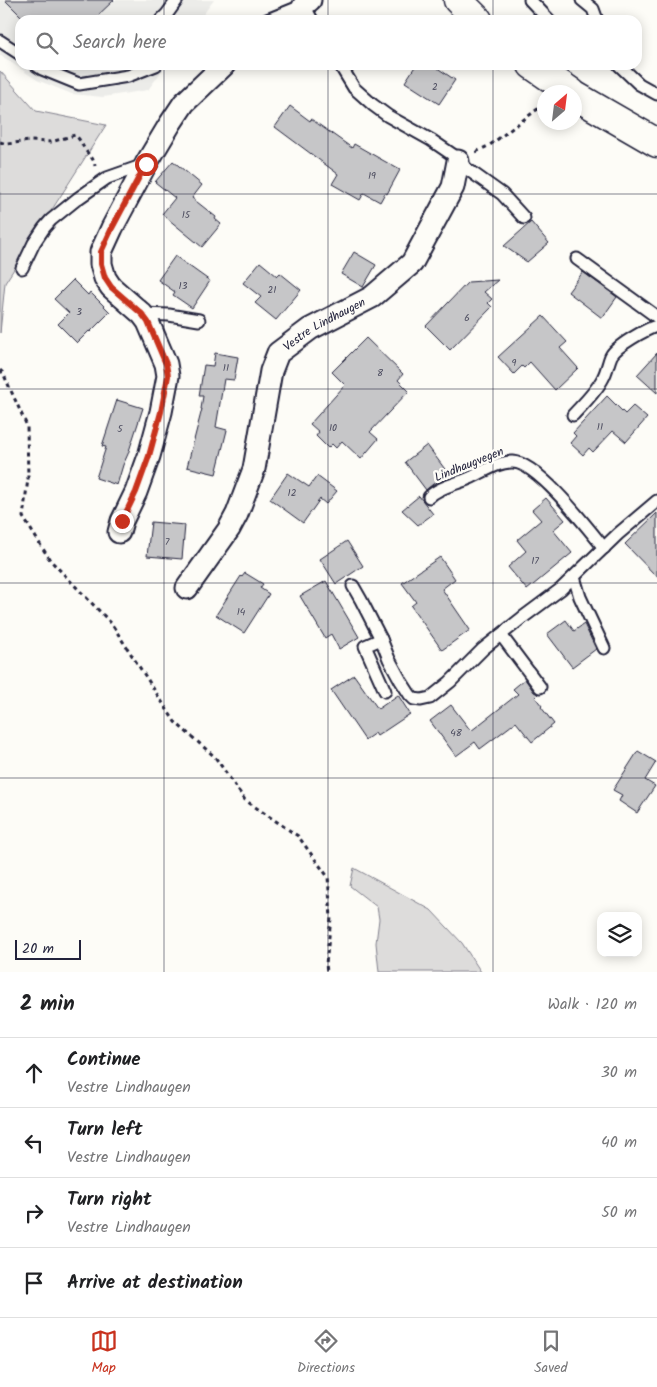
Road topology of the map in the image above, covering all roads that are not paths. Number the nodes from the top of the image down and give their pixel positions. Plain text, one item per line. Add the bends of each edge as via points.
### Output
1 (177, 0) edge
2 (530, 0) edge
3 (582, 0) edge
4 (305, 11) edge
5 (166, 15) edge
6 (288, 15) edge
7 (544, 15) edge
8 (595, 15) edge
9 (0, 41) edge
10 (15, 51) edge
11 (45, 70) edge
12 (128, 70) edge
13 (219, 70) edge
14 (343, 70) edge
15 (539, 70) edge
16 (624, 70) edge
17 (560, 85) edge
18 (657, 94) edge
19 (582, 99) edge
20 (657, 143) edge
21 (458, 161) junction
22 (146, 164) junction
23 (524, 218) dead end
24 (577, 259) dead end
25 (22, 268) dead end
26 (142, 314) junction
27 (657, 317) edge
28 (199, 320) dead end
29 (657, 326) edge
30 (573, 415) dead end
31 (429, 497) dead end
32 (657, 501) edge
33 (119, 532) dead end
34 (604, 548) junction
35 (574, 577) junction
36 (353, 586) dead end
37 (187, 588) dead end
38 (501, 635) junction
39 (381, 638) junction
40 (604, 648) dead end
41 (540, 687) dead end
42 (385, 691) dead end

1 - 5 lane
2 - 7 lane
3 - 8 lane via 593,8
4 - 6 lane
9 - 10 lane
11 - 12 lane via 80,84
13 - 22 street via 184,103
14 - 21 lane via 354,88 373,105 431,140
15 - 17 main road
16 - 18 lane via 639,84
19 - 20 main road
21 - 23 lane via 502,194
21 - 37 street, Vestre Lindhaugen via 453,187 412,263 372,297 310,328 278,353 271,371 254,469 237,514
22 - 25 lane via 107,178 51,220 34,243
22 - 26 street via 101,252 105,278
24 - 27 lane
26 - 28 lane
26 - 33 street via 159,346 168,376 149,456
29 - 30 lane via 625,342 612,354 598,387
31 - 34 lane, Lindhaugvegen via 496,466 515,461 548,482
32 - 34 lane
34 - 35 lane
35 - 38 lane
35 - 40 lane
36 - 39 lane
38 - 39 lane via 450,682 430,698 421,700 410,695
38 - 41 lane
39 - 42 lane via 364,646

